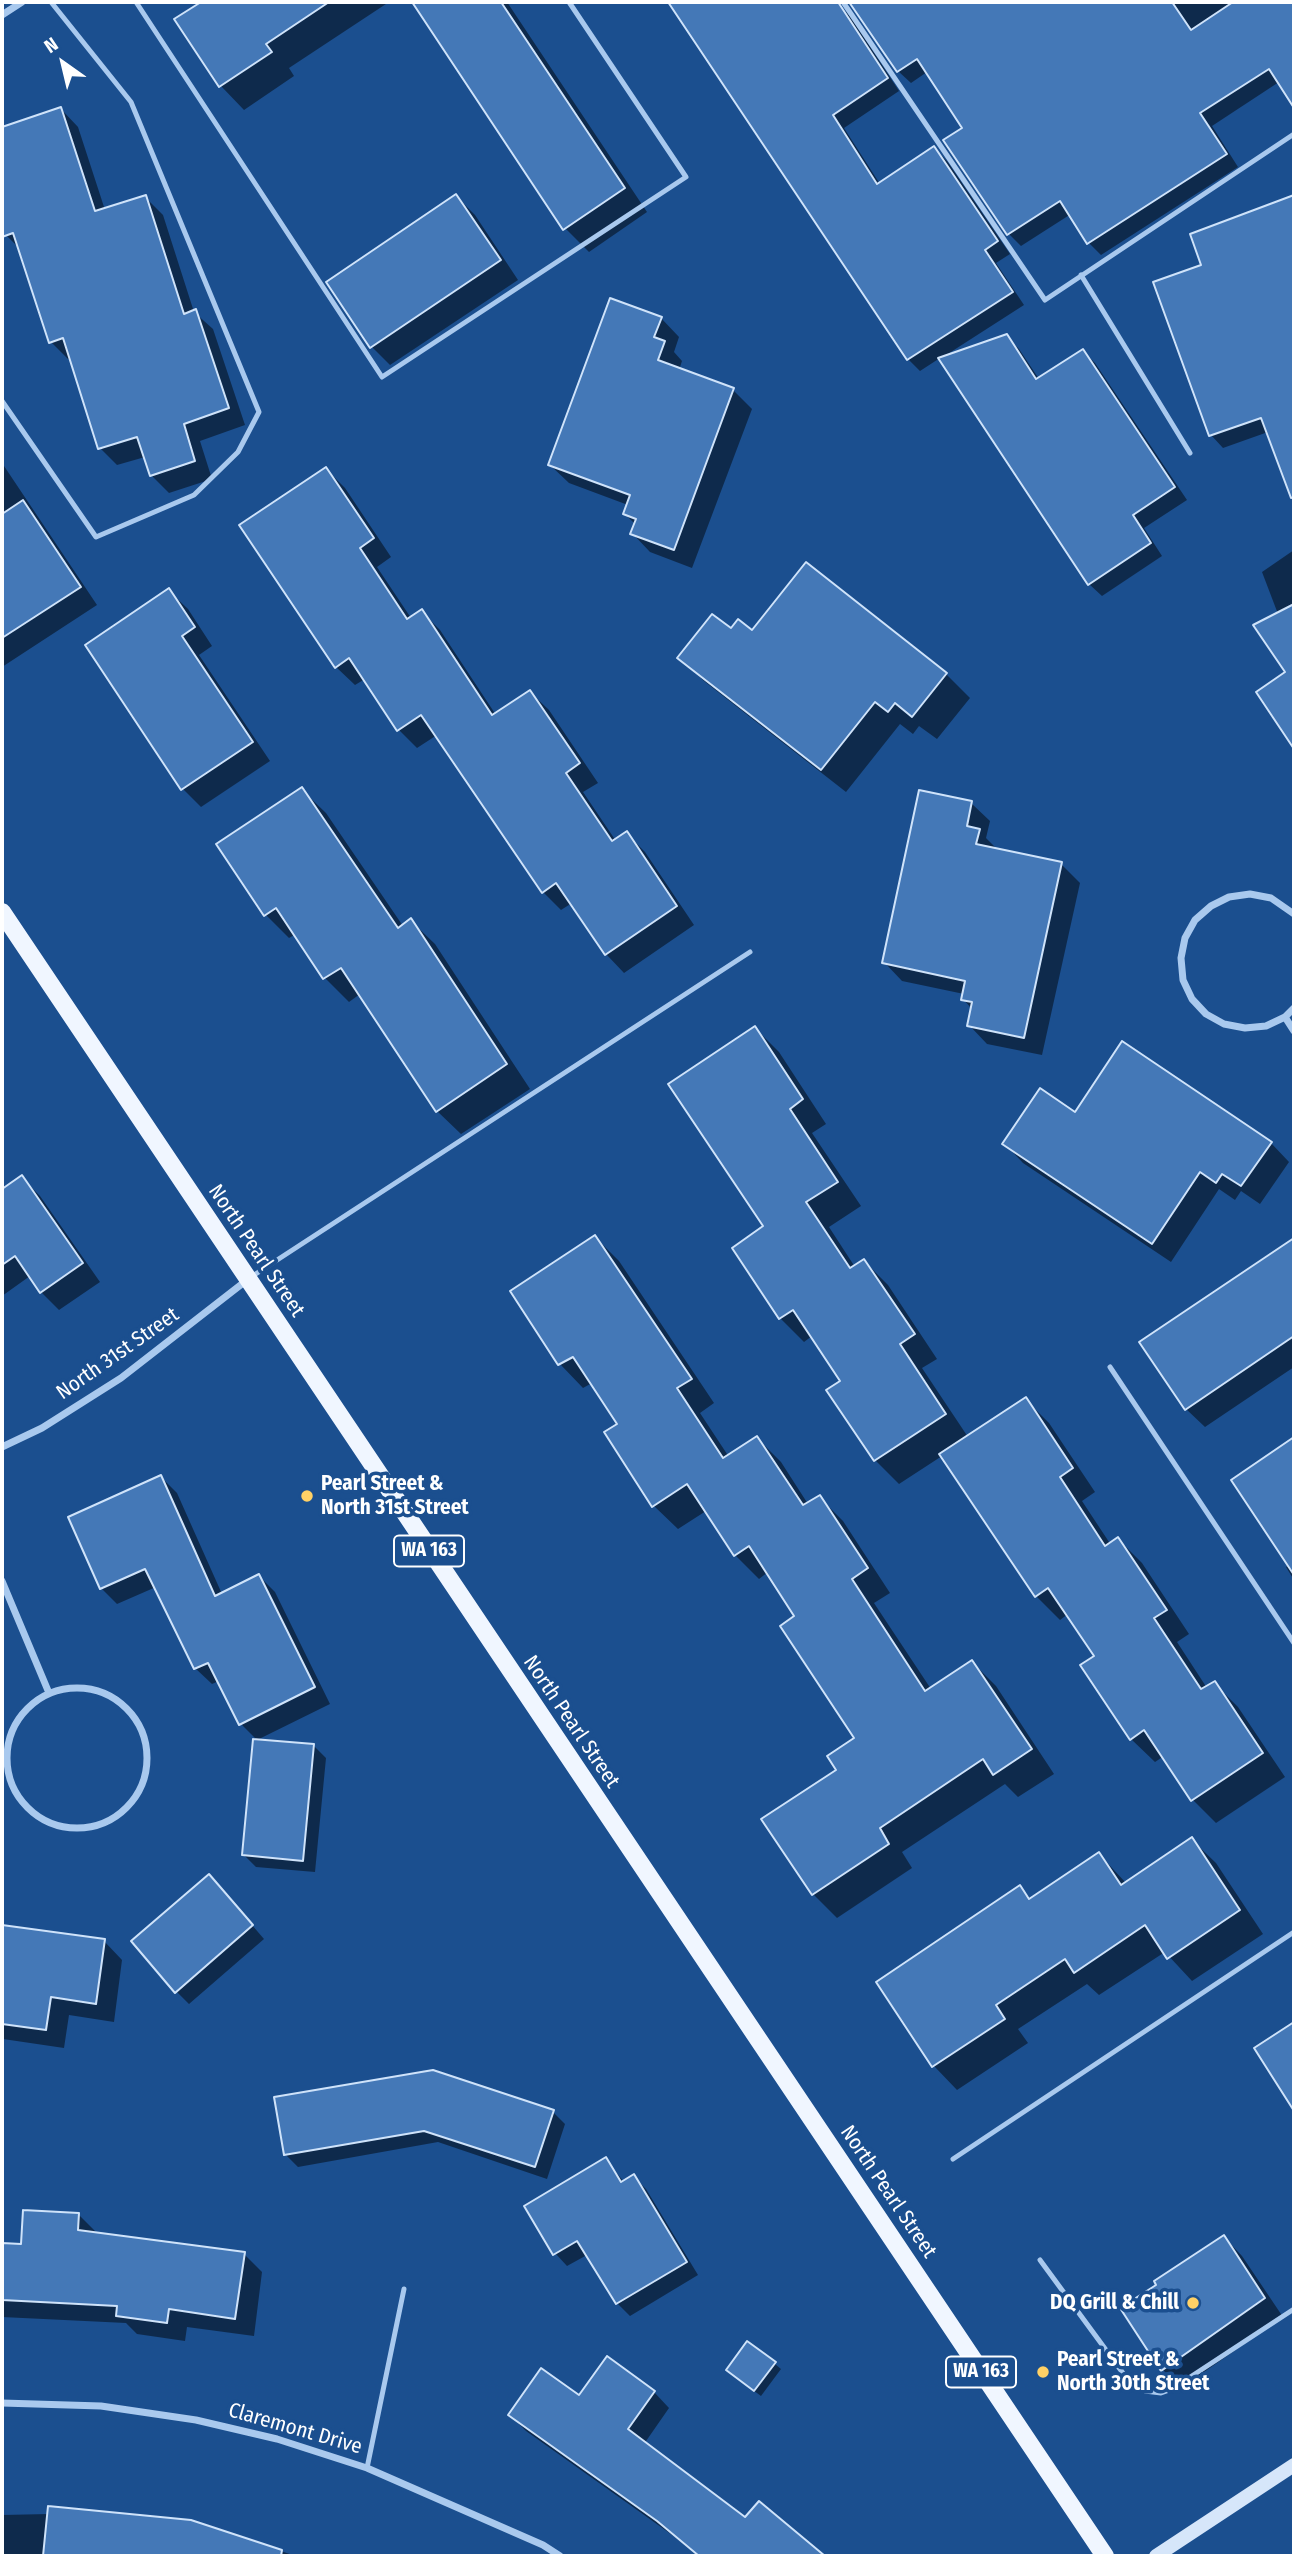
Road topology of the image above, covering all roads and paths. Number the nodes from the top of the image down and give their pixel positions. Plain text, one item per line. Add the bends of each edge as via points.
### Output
1 (22, 2) edge
2 (51, 2) edge
3 (136, 2) edge
4 (569, 2) edge
5 (843, 2) edge
6 (2, 15) edge
7 (1294, 134) edge
8 (1081, 275) junction
9 (2, 401) edge
10 (1190, 453) dead end
11 (2, 912) edge
12 (1294, 914) edge
13 (750, 952) dead end
14 (1294, 1008) edge
15 (1285, 1017) junction
16 (1294, 1031) edge
17 (247, 1280) junction
18 (1110, 1367) dead end
19 (2, 1447) edge
20 (2, 1581) edge
21 (1294, 1643) edge
22 (49, 1693) junction
23 (1294, 1932) edge
24 (953, 2159) dead end
25 (1040, 2260) dead end
26 (404, 2289) dead end
27 (1294, 2309) edge
28 (2, 2403) edge
29 (1294, 2465) edge
30 (367, 2468) junction
31 (559, 2556) edge
32 (1105, 2556) edge
33 (1156, 2556) edge

1 - 6 street
2 - 9 lane via 131,102 259,412 238,452 194,495 96,537
3 - 4 lane via 382,377 686,177
5 - 8 lane via 1045,300
7 - 8 lane
8 - 10 lane
11 - 17 main road, North Pearl Street / WA 163
12 - 15 street via 1271,898 1251,894 1229,897 1195,920 1181,958 1183,980 1206,1014 1245,1028 1266,1026
13 - 17 lane
14 - 15 street
15 - 16 street
17 - 19 street, North 31st Street via 121,1378 42,1428
17 - 32 main road, North Pearl Street / WA 163
18 - 21 lane
20 - 22 street
22 - 22 street via 16,1722 6,1764 12,1785 23,1804 60,1827 104,1823 137,1794 145,1774 147,1751 141,1730 130,1712 113,1698 71,1688
23 - 24 lane
25 - 27 lane via 1128,2380 1145,2391 1172,2389
26 - 30 lane
28 - 30 street, Claremont Drive via 101,2406 196,2420 277,2439
29 - 33 main road
30 - 31 street, Claremont Drive

